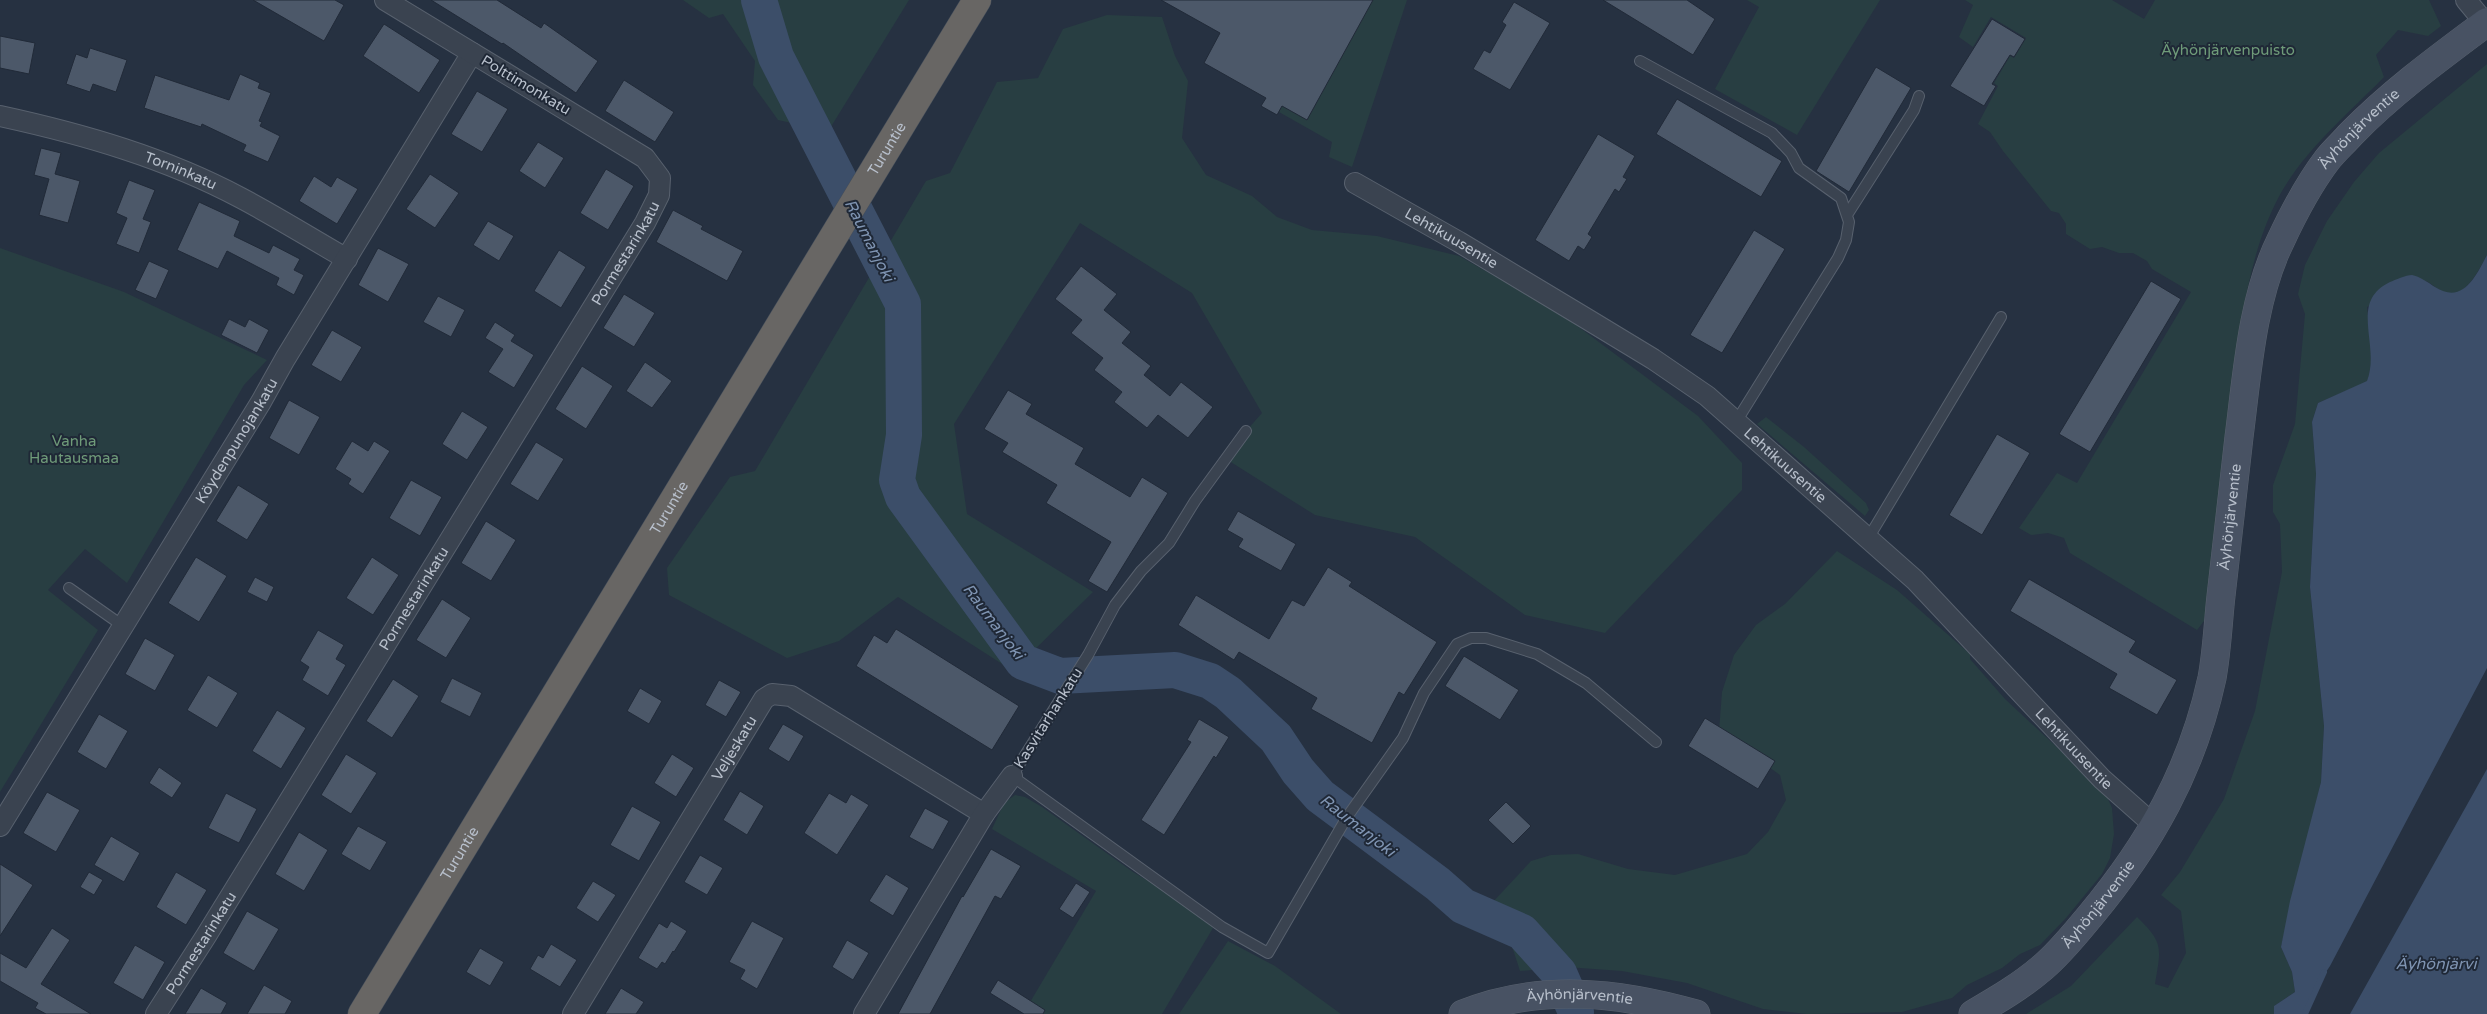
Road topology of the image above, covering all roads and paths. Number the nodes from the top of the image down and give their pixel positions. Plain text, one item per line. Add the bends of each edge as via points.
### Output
1 (385, 0) edge
2 (977, 0) edge
3 (2466, 0) edge
4 (2486, 23) edge
5 (472, 53) junction
6 (1640, 61) dead end
7 (1919, 96) dead end
8 (0, 116) edge
9 (660, 178) joint
10 (1355, 183) dead end
11 (1847, 215) junction
12 (347, 259) junction
13 (2001, 317) dead end
14 (1736, 422) junction
15 (1246, 431) dead end
16 (1869, 537) junction
17 (69, 588) dead end
18 (123, 626) junction
19 (1656, 742) dead end
20 (1012, 776) junction
21 (984, 814) junction
22 (0, 826) edge
23 (2154, 826) junction
24 (1472, 1012) edge
25 (156, 1014) edge
26 (362, 1014) edge
27 (572, 1014) edge
28 (864, 1014) edge
29 (1696, 1014) edge
30 (1974, 1014) edge

1 - 5 street, Polttimonkatu
2 - 26 highway, Turuntie
3 - 4 street
4 - 23 main road, Äyhönjärventie via 2368,117 2328,158 2278,245 2265,282 2244,395 2212,675 2196,738 2166,807
5 - 9 street, Polttimonkatu via 645,158
5 - 12 street, Köydenpunojankatu
6 - 11 lane via 1772,133 1791,153 1799,168 1841,198
7 - 11 lane via 1914,110
8 - 12 street, Torninkatu via 107,143 173,166 240,198
9 - 25 street, Pormestarinkatu via 659,195 645,223
10 - 14 street, Lehtikuusentie via 1653,359 1707,396
11 - 14 lane via 1846,240 1838,258
12 - 18 street, Köydenpunojankatu
13 - 16 lane
14 - 16 street, Lehtikuusentie
15 - 20 lane, Kasvitarhankatu via 1169,543 1116,605 1088,656
16 - 23 street, Lehtikuusentie via 1915,580 2102,779
17 - 18 lane
18 - 22 street, Köydenpunojankatu
19 - 20 lane via 1586,683 1537,654 1486,638 1471,638 1457,644 1424,693 1403,738 1347,817 1268,952 1222,927
20 - 21 street, Kasvitarhankatu
21 - 27 street, Veljeskatu via 791,696 772,694 764,699
21 - 28 street, Kasvitarhankatu
23 - 30 main road, Äyhönjärventie via 2113,889 2043,968
24 - 29 main road, Äyhönjärventie via 1534,996 1560,993 1639,1000

